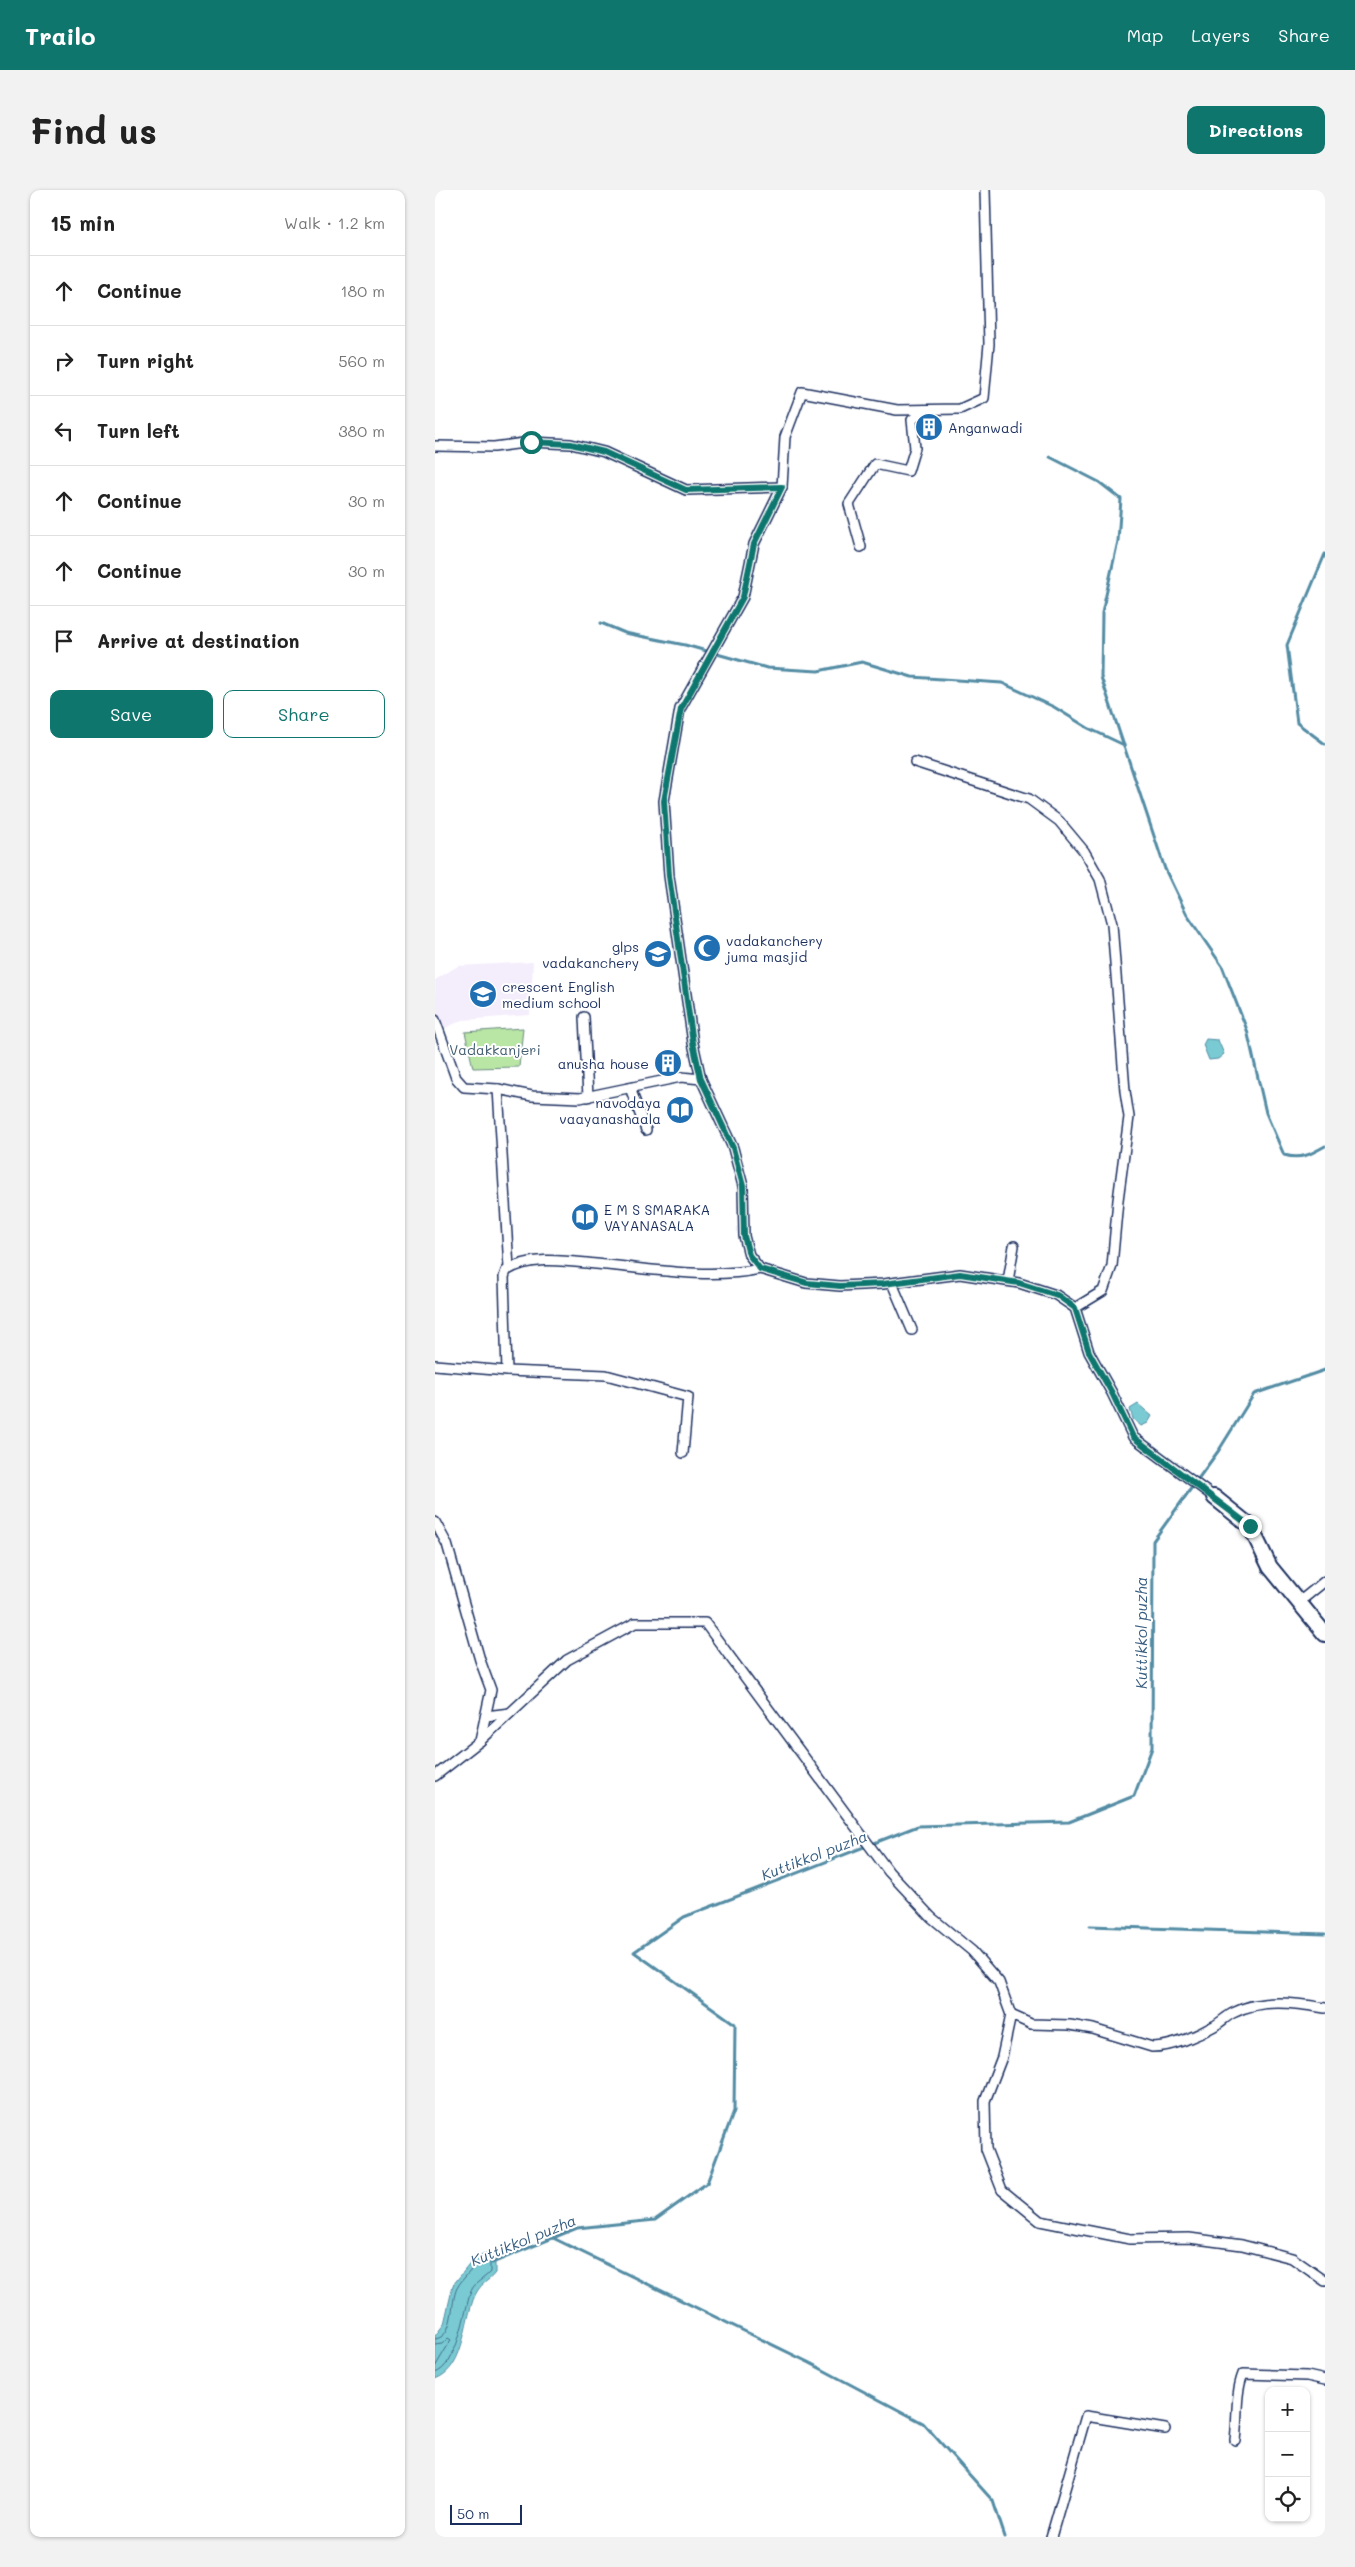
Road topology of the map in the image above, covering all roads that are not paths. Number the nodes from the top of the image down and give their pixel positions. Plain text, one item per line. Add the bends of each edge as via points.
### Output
1 (985, 190) edge
2 (924, 410) junction
3 (435, 446) edge
4 (782, 487) junction
5 (861, 547) dead end
6 (915, 762) dead end
7 (584, 1017) dead end
8 (435, 1020) edge
9 (701, 1079) junction
10 (630, 1088) junction
11 (498, 1089) junction
12 (588, 1097) junction
13 (646, 1130) dead end
14 (1014, 1246) dead end
15 (509, 1268) junction
16 (760, 1269) junction
17 (1008, 1281) junction
18 (891, 1282) junction
19 (1075, 1308) junction
20 (912, 1330) dead end
21 (435, 1365) edge
22 (507, 1370) junction
23 (683, 1453) dead end
24 (1214, 1497) joint
25 (435, 1522) edge
26 (1325, 1581) edge
27 (1299, 1602) junction
28 (1325, 1634) edge
29 (510, 1713) junction
30 (486, 1716) junction
31 (480, 1741) junction
32 (435, 1776) edge
33 (1325, 2008) edge
34 (1011, 2016) junction
35 (1325, 2282) edge
36 (1325, 2380) edge
37 (1165, 2430) dead end
38 (1235, 2440) dead end
39 (1051, 2537) edge

1 - 2 street via 989,344 984,398 960,410
2 - 4 street via 897,410 802,392 785,437
2 - 5 street via 912,420 915,448 907,471 875,464 849,504
3 - 4 street via 494,447 531,442 571,444 604,452 686,490
4 - 9 street via 754,544 743,597 681,709 664,801 669,876
6 - 19 street via 1029,799 1059,820 1084,851 1100,879 1112,924 1129,1117 1112,1266 1103,1292
7 - 12 street
8 - 11 street via 456,1078 464,1087
9 - 10 street via 681,1077
9 - 16 street via 733,1148 743,1186 744,1236 749,1255
10 - 12 street
10 - 13 street
11 - 12 street via 532,1096
11 - 15 street
14 - 17 street
15 - 16 street via 521,1263 553,1261 716,1274
15 - 22 street via 504,1277
16 - 18 street via 797,1280 840,1286
17 - 18 street via 960,1274
17 - 19 street via 1057,1295
18 - 20 street
19 - 24 street via 1089,1352 1133,1437
21 - 22 street
22 - 23 street via 606,1375 688,1397
24 - 27 street via 1250,1526 1270,1567
25 - 30 street via 447,1544 491,1690
26 - 27 street
27 - 28 street
29 - 30 street
29 - 31 street
29 - 34 street via 567,1660 635,1623 705,1623 889,1872 931,1917 972,1951 999,1982
30 - 31 street
31 - 32 street
33 - 34 street via 1295,2003 1257,2004 1162,2047 1152,2047 1093,2029 1031,2024
34 - 35 street via 1002,2057 985,2101 986,2149 1002,2190 1040,2221 1130,2239 1189,2238 1242,2245 1292,2258
36 - 38 street via 1281,2374 1243,2374 1238,2387
37 - 39 street via 1086,2416

